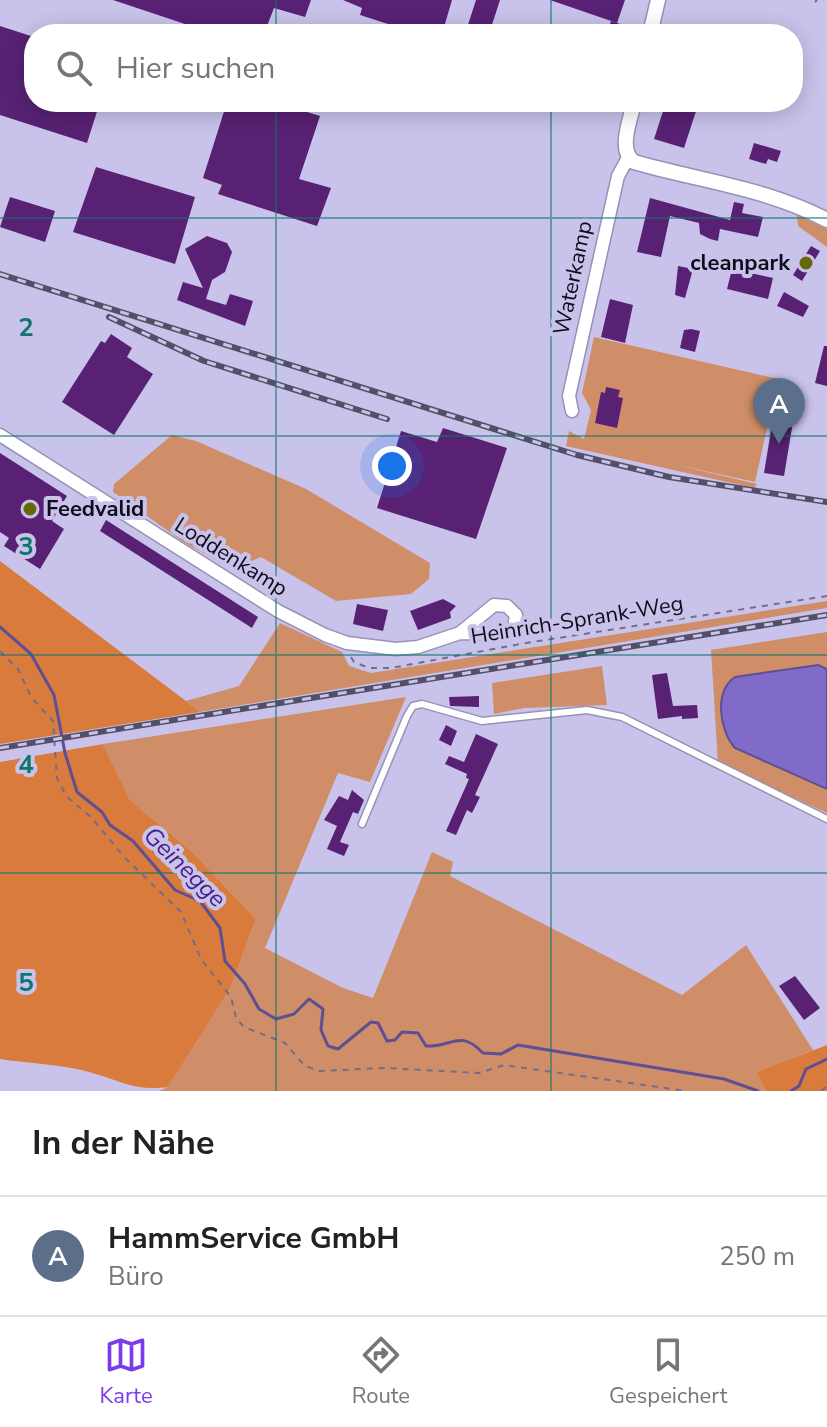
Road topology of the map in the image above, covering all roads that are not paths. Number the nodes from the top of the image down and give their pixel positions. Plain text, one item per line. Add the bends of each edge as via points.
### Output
1 (658, 0) edge
2 (652, 24) edge
3 (632, 112) edge
4 (628, 158) junction
5 (827, 220) edge
6 (572, 411) dead end
7 (0, 435) edge
8 (460, 633) dead end
9 (827, 819) edge
10 (362, 824) dead end

1 - 2 street
3 - 4 street, Waterkamp
4 - 5 street via 781,199
4 - 6 street, Waterkamp via 618,176 569,396
7 - 8 street, Loddenkamp via 278,611 347,643 396,649
9 - 10 lane via 622,717 587,710 482,721 422,704 413,706 407,716

